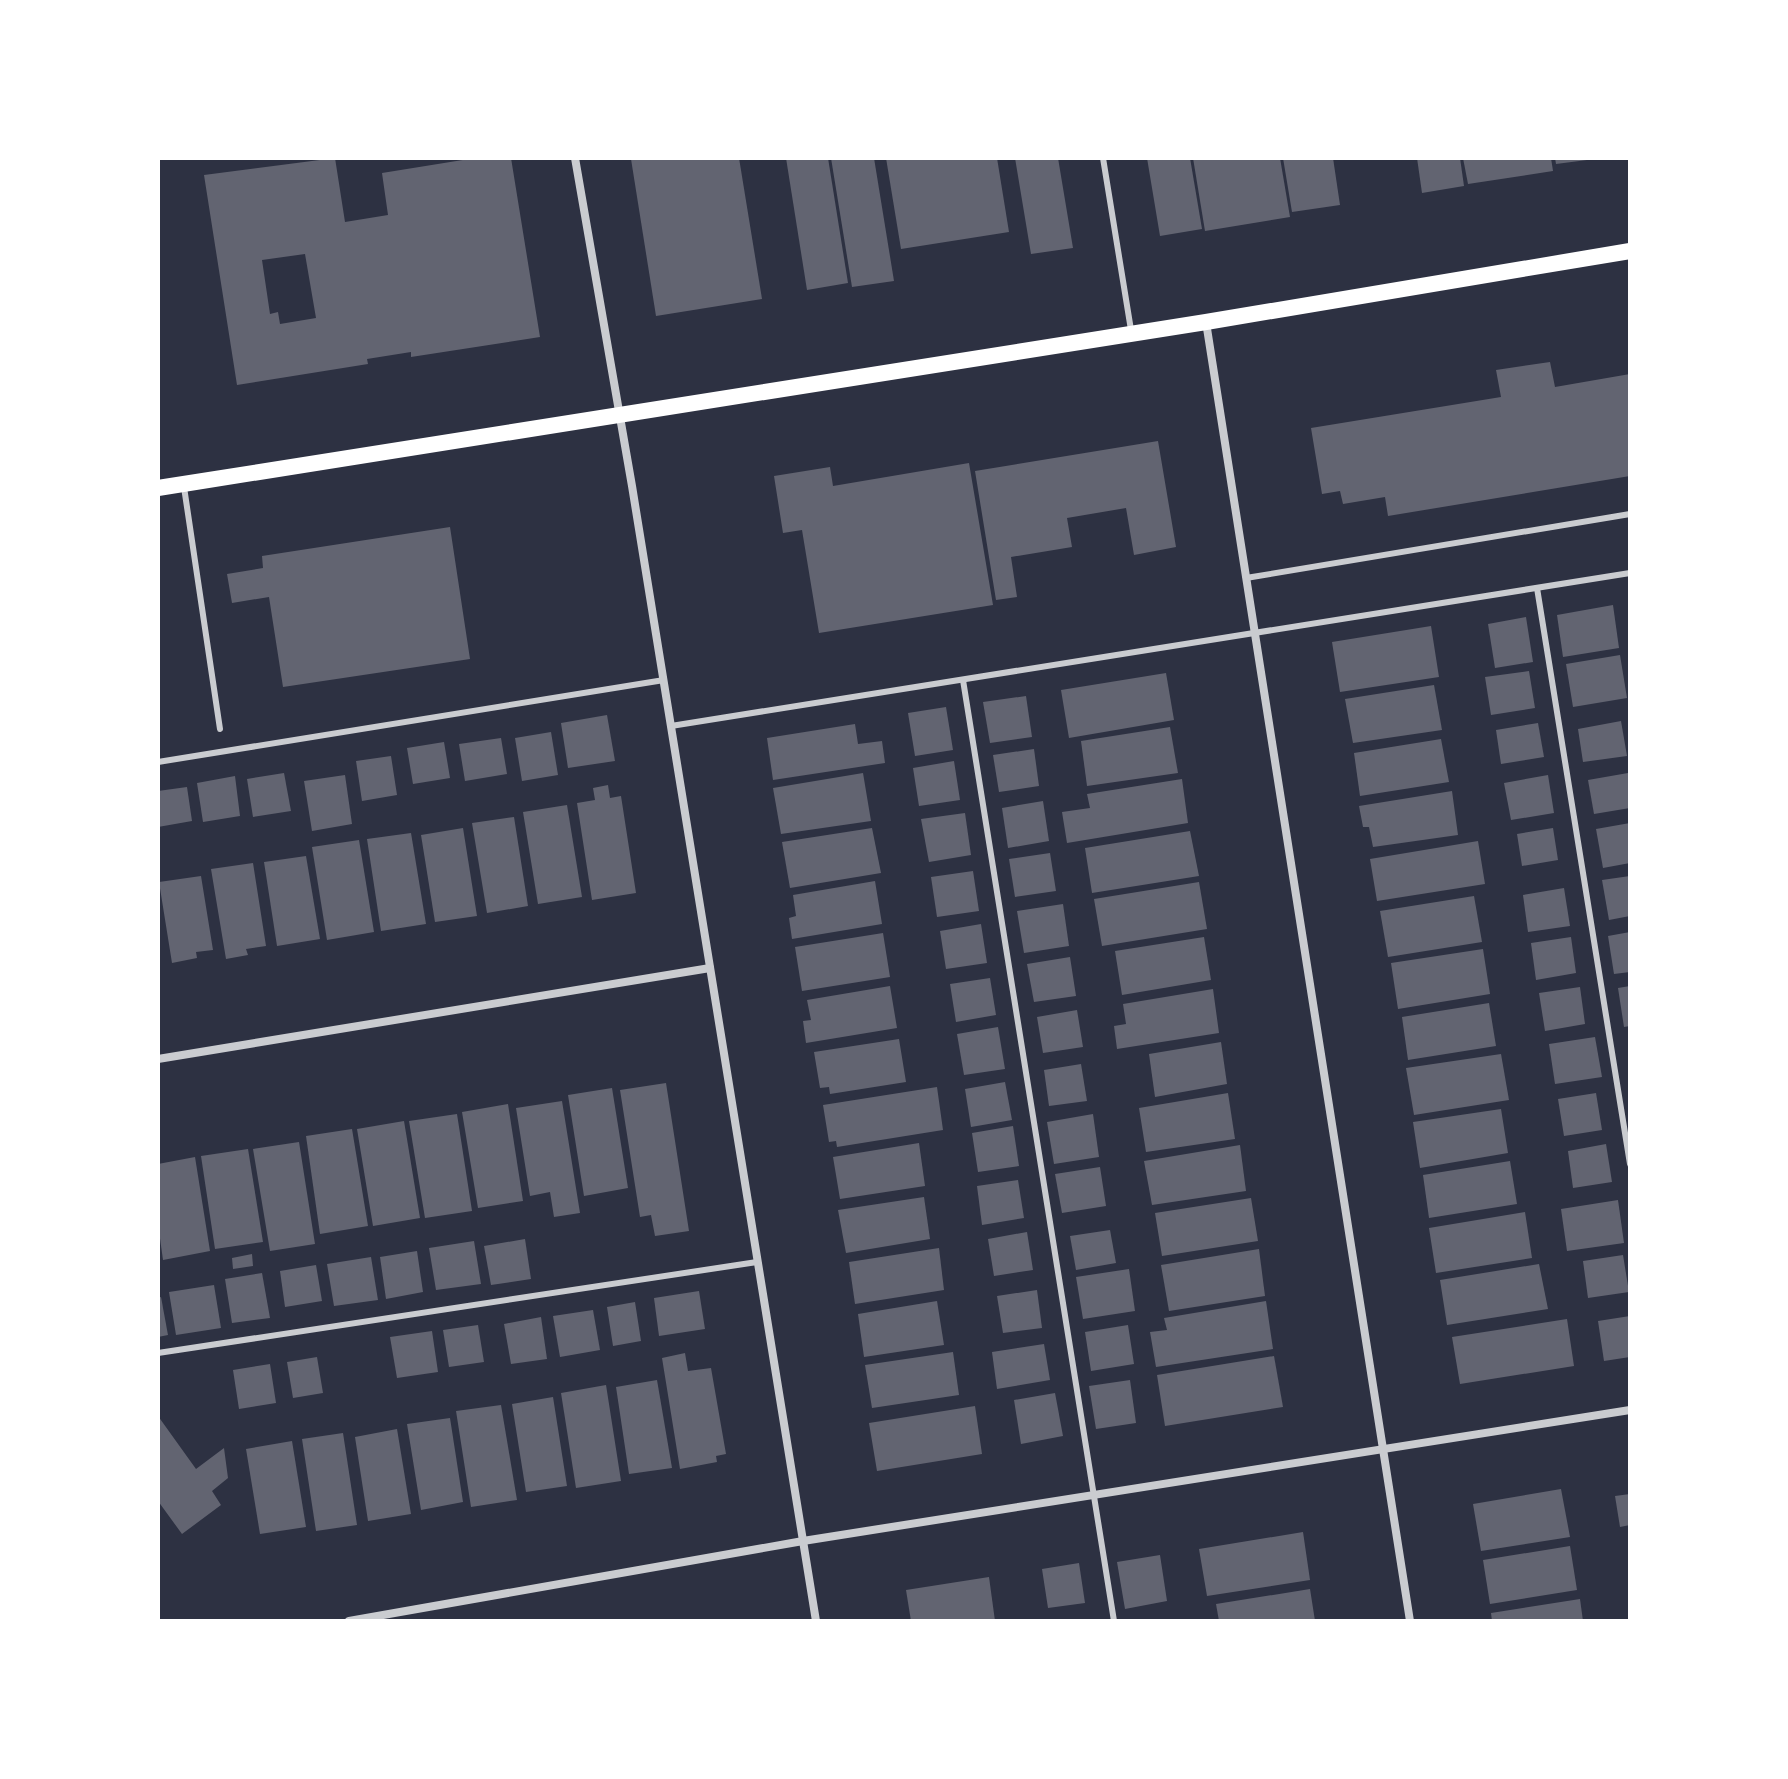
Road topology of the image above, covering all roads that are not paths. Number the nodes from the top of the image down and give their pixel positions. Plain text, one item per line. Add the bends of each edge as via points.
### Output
1 (575, 158) edge
2 (1103, 158) edge
3 (1630, 251) edge
4 (1206, 322) junction
5 (1131, 334) junction
6 (620, 414) junction
7 (183, 484) junction
8 (158, 488) edge
9 (1630, 514) edge
10 (1630, 573) edge
11 (1246, 578) junction
12 (1537, 588) junction
13 (1254, 633) junction
14 (664, 680) junction
15 (963, 680) junction
16 (671, 726) junction
17 (220, 729) dead end
18 (158, 762) edge
19 (710, 968) junction
20 (158, 1059) edge
21 (1630, 1164) edge
22 (757, 1262) junction
23 (158, 1353) edge
24 (1630, 1410) edge
25 (1382, 1450) junction
26 (1094, 1496) junction
27 (803, 1541) junction
28 (349, 1621) edge
29 (816, 1621) edge
30 (1114, 1621) edge
31 (1410, 1621) edge

1 - 6 street
2 - 5 lane
3 - 4 main road
4 - 5 main road
4 - 11 street
5 - 6 main road
6 - 7 main road
6 - 14 street
7 - 8 main road
7 - 17 lane
9 - 11 lane
10 - 12 lane
11 - 13 street
12 - 13 lane
12 - 21 lane
13 - 15 lane
13 - 25 street
14 - 16 street
14 - 18 lane
15 - 16 lane
15 - 26 lane
16 - 19 street
19 - 20 street
19 - 22 street
22 - 23 lane
22 - 27 street
24 - 25 street
25 - 26 street
25 - 31 street
26 - 27 street
26 - 30 lane
27 - 28 street
27 - 29 street

